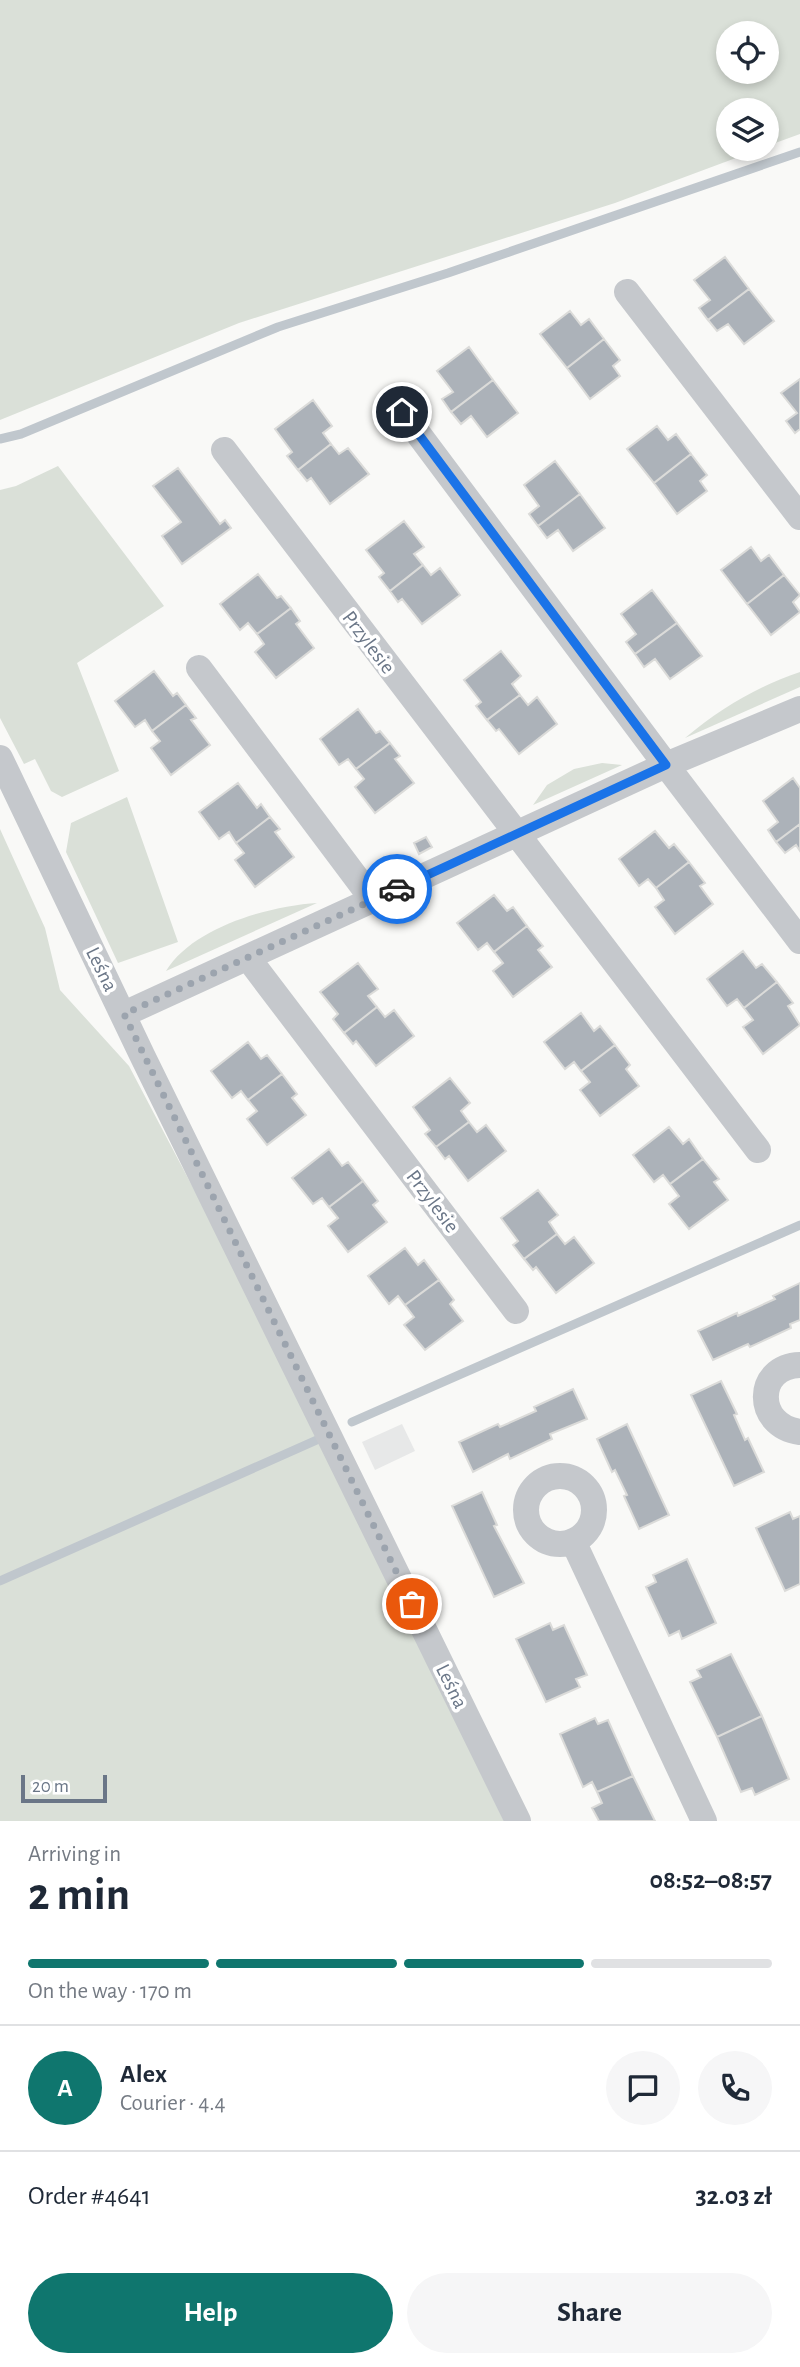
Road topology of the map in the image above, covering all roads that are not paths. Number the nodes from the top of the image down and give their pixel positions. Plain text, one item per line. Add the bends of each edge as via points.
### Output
1 (627, 292) dead end
2 (402, 412) dead end
3 (224, 450) dead end
4 (800, 517) edge
5 (199, 668) dead end
6 (800, 709) edge
7 (0, 758) edge
8 (666, 765) junction
9 (515, 834) junction
10 (373, 900) junction
11 (800, 940) edge
12 (248, 958) junction
13 (124, 1014) junction
14 (758, 1150) dead end
15 (516, 1311) dead end
16 (800, 1365) edge
17 (800, 1432) edge
18 (573, 1542) dead end
19 (518, 1821) edge
20 (705, 1821) edge

1 - 4 street
2 - 8 street
3 - 9 street, Przylesie
5 - 10 street
6 - 8 street
7 - 13 street, Leśna
8 - 9 street
8 - 11 street
9 - 10 street
9 - 14 street, Przylesie
10 - 12 street
12 - 13 street
12 - 15 street, Przylesie
13 - 19 street, Leśna
16 - 17 street via 775,1375 766,1404 777,1424
18 - 20 street

